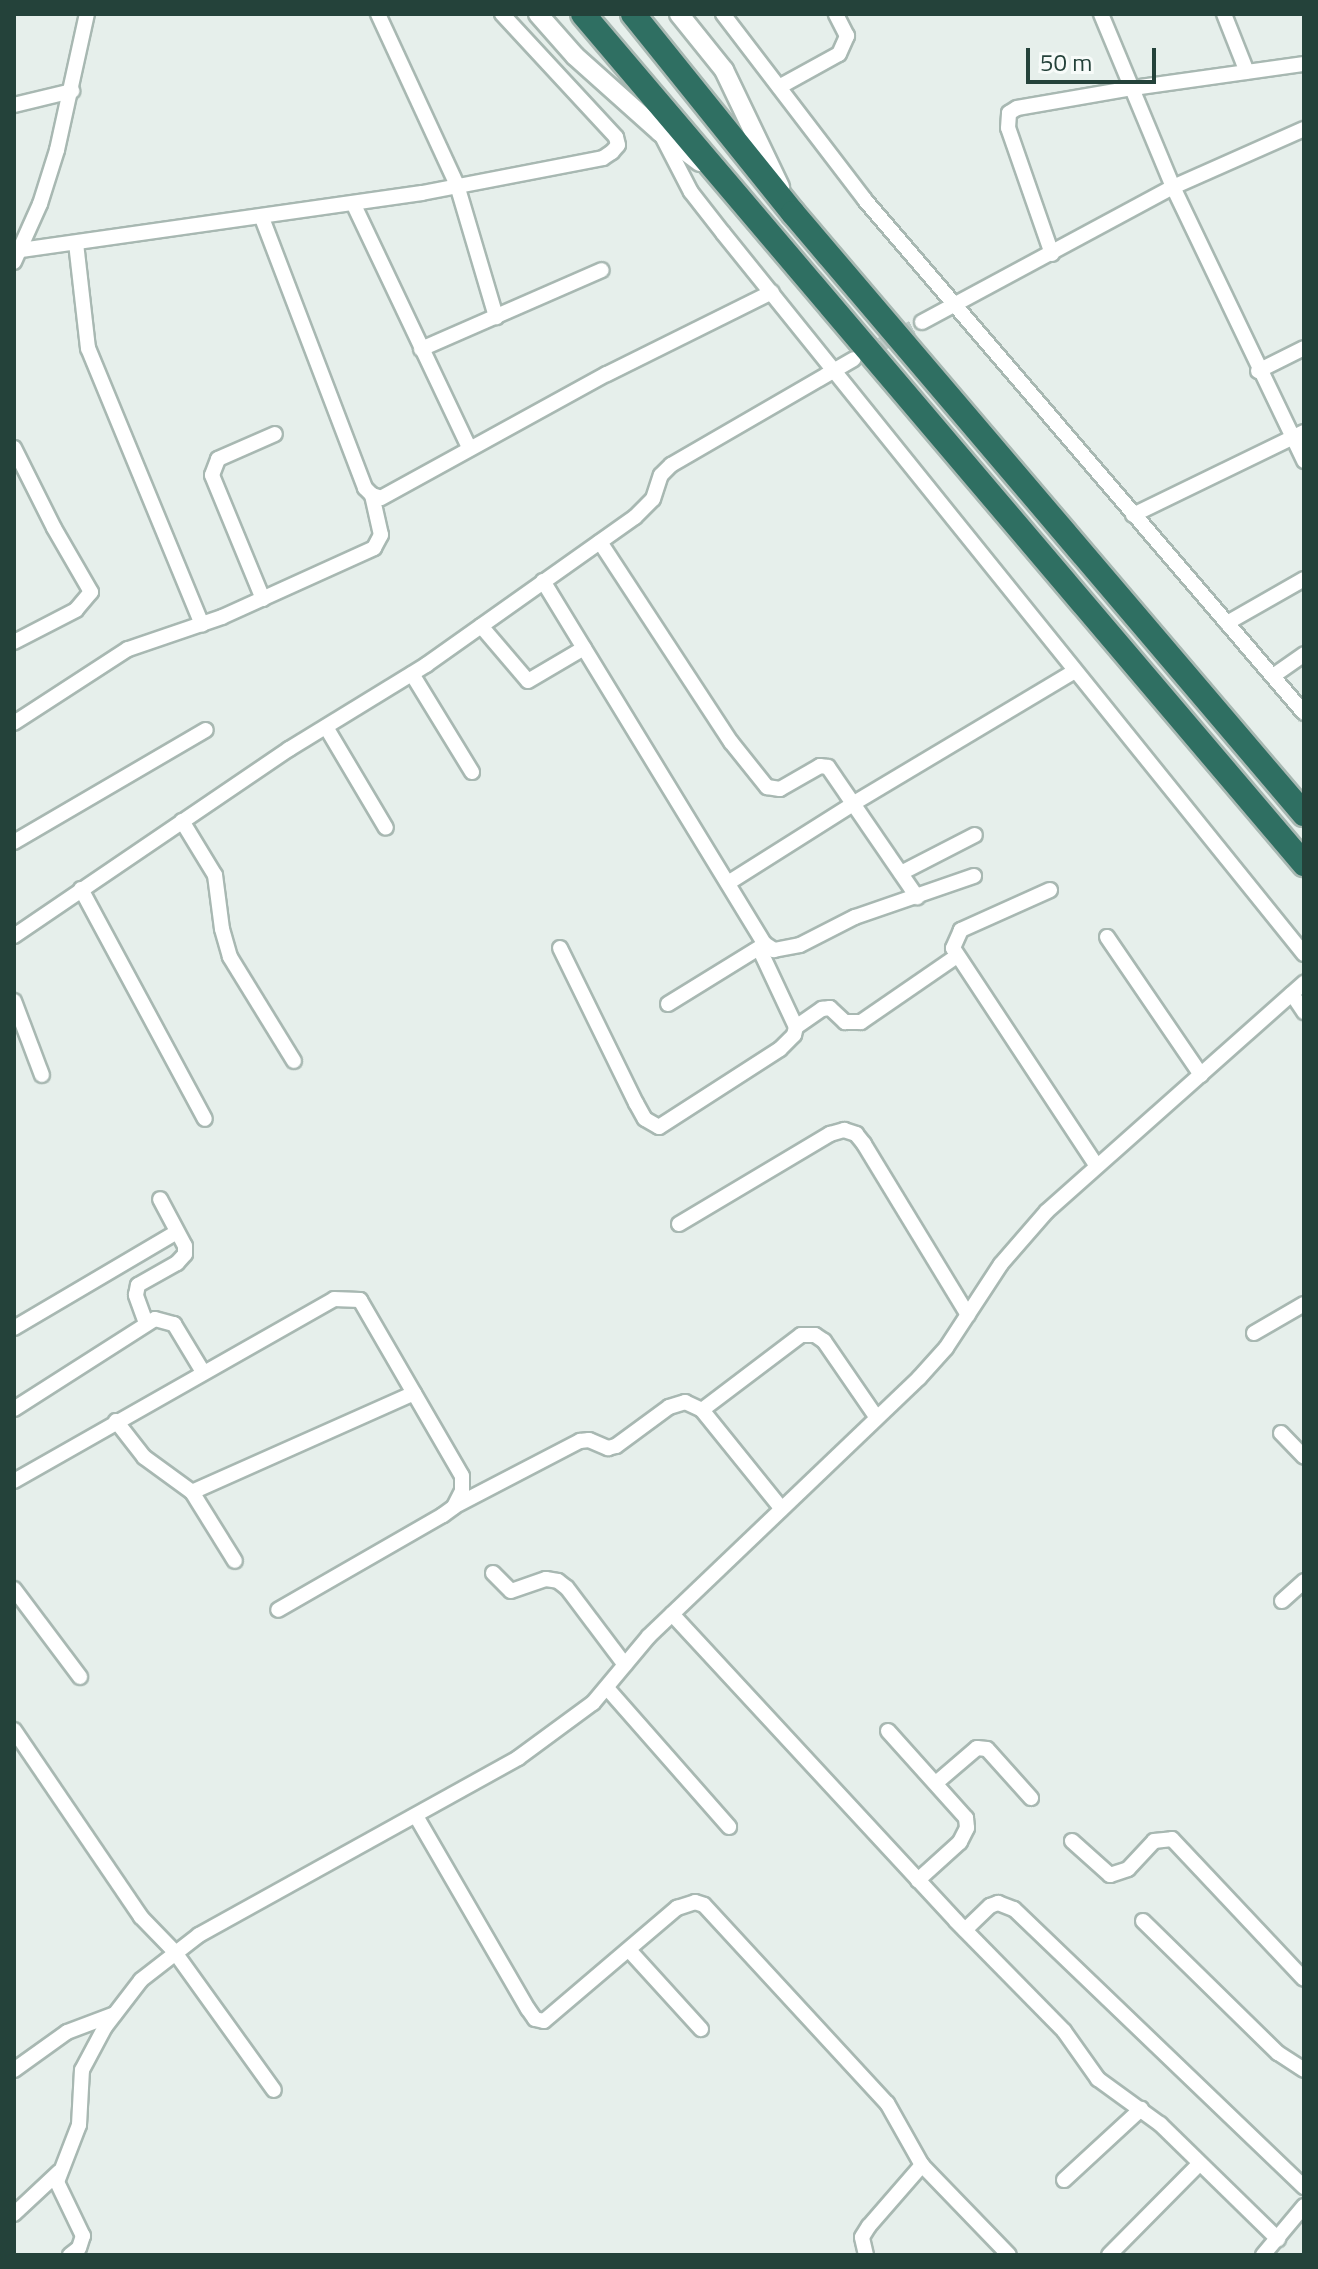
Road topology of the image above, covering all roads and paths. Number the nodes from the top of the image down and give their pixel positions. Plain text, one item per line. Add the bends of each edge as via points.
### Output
1 (87, 14) edge
2 (378, 14) edge
3 (502, 14) edge
4 (538, 14) edge
5 (583, 14) edge
6 (633, 14) edge
7 (679, 14) edge
8 (836, 14) edge
9 (1101, 14) edge
10 (1224, 14) edge
11 (730, 16) edge
12 (1304, 64) edge
13 (1247, 72) junction
14 (779, 87) junction
15 (1133, 88) junction
16 (72, 91) junction
17 (14, 105) edge
18 (1304, 129) edge
19 (660, 132) junction
20 (721, 178) junction
21 (457, 185) junction
22 (1173, 187) junction
23 (353, 203) junction
24 (793, 213) junction
25 (262, 218) junction
26 (76, 243) junction
27 (16, 254) edge
28 (1052, 254) junction
29 (602, 270) dead end
30 (772, 292) junction
31 (955, 305) junction
32 (496, 317) junction
33 (922, 322) tunnel mouth
34 (1304, 348) edge
35 (421, 349) junction
36 (854, 359) tunnel mouth
37 (831, 371) junction
38 (1258, 371) junction
39 (275, 434) dead end
40 (1297, 434) edge
41 (14, 448) edge
42 (470, 449) junction
43 (1304, 461) edge
44 (372, 495) junction
45 (1133, 515) junction
46 (600, 542) junction
47 (1304, 579) edge
48 (543, 581) junction
49 (263, 599) junction
50 (1227, 623) junction
51 (202, 624) junction
52 (481, 626) junction
53 (14, 642) edge
54 (584, 648) junction
55 (1304, 654) edge
56 (1075, 671) junction
57 (412, 674) junction
58 (1273, 676) junction
59 (1304, 713) edge
60 (14, 723) edge
61 (326, 727) junction
62 (206, 730) dead end
63 (472, 772) dead end
64 (856, 802) junction
65 (1304, 814) edge
66 (182, 821) junction
67 (386, 828) dead end
68 (975, 835) dead end
69 (14, 842) edge
70 (1304, 864) edge
71 (901, 873) junction
72 (974, 876) dead end
73 (728, 883) junction
74 (81, 889) junction
75 (1050, 890) dead end
76 (917, 897) junction
77 (14, 936) edge
78 (1107, 937) dead end
79 (762, 946) junction
80 (560, 948) dead end
81 (1304, 954) edge
82 (957, 956) junction
83 (1304, 983) edge
84 (1292, 994) junction
85 (14, 1001) edge
86 (668, 1004) dead end
87 (1304, 1012) edge
88 (796, 1027) junction
89 (294, 1061) dead end
90 (42, 1075) dead end
91 (1201, 1075) junction
92 (205, 1119) dead end
93 (1097, 1166) junction
94 (160, 1199) dead end
95 (679, 1224) dead end
96 (177, 1232) junction
97 (1304, 1304) edge
98 (968, 1315) junction
99 (146, 1323) junction
100 (14, 1328) edge
101 (1254, 1333) dead end
102 (203, 1372) junction
103 (414, 1393) junction
104 (14, 1409) edge
105 (702, 1410) junction
106 (877, 1418) junction
107 (116, 1421) junction
108 (1281, 1433) dead end
109 (1304, 1457) edge
110 (14, 1481) edge
111 (192, 1492) junction
112 (454, 1507) junction
113 (782, 1509) junction
114 (235, 1561) dead end
115 (493, 1573) dead end
116 (1304, 1581) edge
117 (14, 1589) edge
118 (1282, 1601) dead end
119 (278, 1610) dead end
120 (672, 1614) junction
121 (625, 1665) junction
122 (80, 1677) dead end
123 (607, 1688) junction
124 (14, 1730) edge
125 (888, 1731) dead end
126 (936, 1783) junction
127 (1031, 1798) dead end
128 (416, 1816) junction
129 (729, 1827) dead end
130 (1072, 1841) dead end
131 (918, 1880) junction
132 (1143, 1921) dead end
133 (965, 1930) junction
134 (629, 1950) junction
135 (174, 1951) junction
136 (1304, 1979) edge
137 (115, 2013) junction
138 (701, 2029) dead end
139 (14, 2070) edge
140 (1304, 2070) edge
141 (274, 2090) dead end
142 (1141, 2109) junction
143 (1200, 2163) junction
144 (922, 2165) junction
145 (59, 2172) junction
146 (1064, 2180) dead end
147 (1304, 2187) edge
148 (1304, 2206) edge
149 (14, 2214) edge
150 (1278, 2239) junction
151 (70, 2255) edge
152 (866, 2255) edge
153 (1009, 2255) edge
154 (1109, 2255) edge
155 (1263, 2255) edge

1 - 16 street
2 - 21 street
3 - 21 street via 610,128 618,145 603,158
4 - 19 main road via 575,56
5 - 20 highway
6 - 24 highway
7 - 24 main road via 724,70
8 - 14 street via 847,36 839,54
9 - 15 street
10 - 13 street
11 - 14 street
12 - 13 street
13 - 15 street
14 - 31 street
15 - 22 street
15 - 28 street via 1009,113 1008,128
16 - 17 street
16 - 27 street via 40,204
18 - 22 street
19 - 20 main road
19 - 30 street via 691,192
20 - 70 highway
21 - 23 street
21 - 32 street
22 - 28 street
22 - 38 street
23 - 25 street
23 - 35 street
24 - 65 highway
25 - 26 street
25 - 44 street via 312,356
26 - 27 street
26 - 51 street via 88,348
28 - 31 street
29 - 32 street
30 - 37 street
30 - 42 street
31 - 33 street
31 - 45 street
32 - 35 street
34 - 38 street
35 - 42 street
36 - 37 street
37 - 46 street via 671,465 646,509
37 - 56 street
38 - 40 street
39 - 49 street via 218,459 212,475
40 - 43 street
40 - 45 street
41 - 53 street via 91,592 76,610
42 - 44 street via 390,494
44 - 49 street via 381,535 374,548
45 - 50 street
46 - 48 street
46 - 64 street via 767,787 780,789 820,766 828,767
47 - 50 street
48 - 52 street
48 - 54 street
49 - 51 street
50 - 58 street
51 - 60 street via 128,649
52 - 54 street via 528,681
52 - 57 street
54 - 73 street
55 - 58 street
56 - 64 street
56 - 81 street
57 - 61 street
57 - 63 street
58 - 59 street
61 - 66 street
61 - 67 street
62 - 69 street
64 - 71 street
64 - 73 street
66 - 74 street
66 - 89 street via 215,875 230,957
68 - 71 street
71 - 76 street
72 - 76 street
73 - 79 street
74 - 77 street
74 - 92 street
75 - 82 street via 961,930 953,948
76 - 79 street via 855,917 791,948
78 - 91 street
79 - 86 street
79 - 88 street
80 - 88 street via 636,1103 645,1119 659,1127 780,1049
82 - 88 street via 861,1022 845,1022 830,1008
82 - 93 street
83 - 84 street
84 - 87 street
84 - 91 street
85 - 90 street
91 - 93 street
93 - 98 street via 1047,1211
94 - 96 street
95 - 98 street via 844,1130 864,1144
96 - 99 street via 185,1254 138,1285 136,1295
96 - 100 street
97 - 101 street
98 - 106 street via 946,1348
99 - 102 street via 164,1319 174,1324
99 - 104 street
102 - 103 street via 334,1299 348,1298 360,1300
102 - 107 street
103 - 111 street
103 - 112 street via 462,1476
105 - 106 street via 801,1335 815,1335
105 - 112 street via 685,1402 669,1407 608,1448 580,1441
105 - 113 street
106 - 113 street
107 - 110 street
107 - 111 street via 144,1457
108 - 109 street
111 - 114 street
112 - 119 street
113 - 120 street
115 - 121 street via 511,1591 546,1579 558,1581
116 - 118 street
117 - 122 street
120 - 121 street
120 - 131 street
121 - 123 street
123 - 128 street via 550,1738
123 - 129 street
124 - 135 street via 141,1917
125 - 126 street
126 - 127 street via 977,1748 987,1749
126 - 131 street via 966,1818 967,1828 960,1842
128 - 134 street via 535,2019 552,2017
128 - 135 street
130 - 136 street via 1110,1875 1128,1869 1154,1841 1172,1839
131 - 133 street
132 - 140 street via 1278,2053
133 - 142 street via 1064,2031 1098,2079
133 - 147 street via 990,1906 1014,1909
134 - 138 street
134 - 144 street via 685,1903 704,1905 887,2103
135 - 137 street
135 - 141 street
137 - 139 street via 67,2032
137 - 145 street via 82,2070 79,2125
142 - 143 street
142 - 146 street
143 - 150 street
143 - 154 street
144 - 152 street via 862,2237
144 - 153 street
145 - 149 street
145 - 151 street via 58,2191 83,2236
148 - 150 street
150 - 155 street

